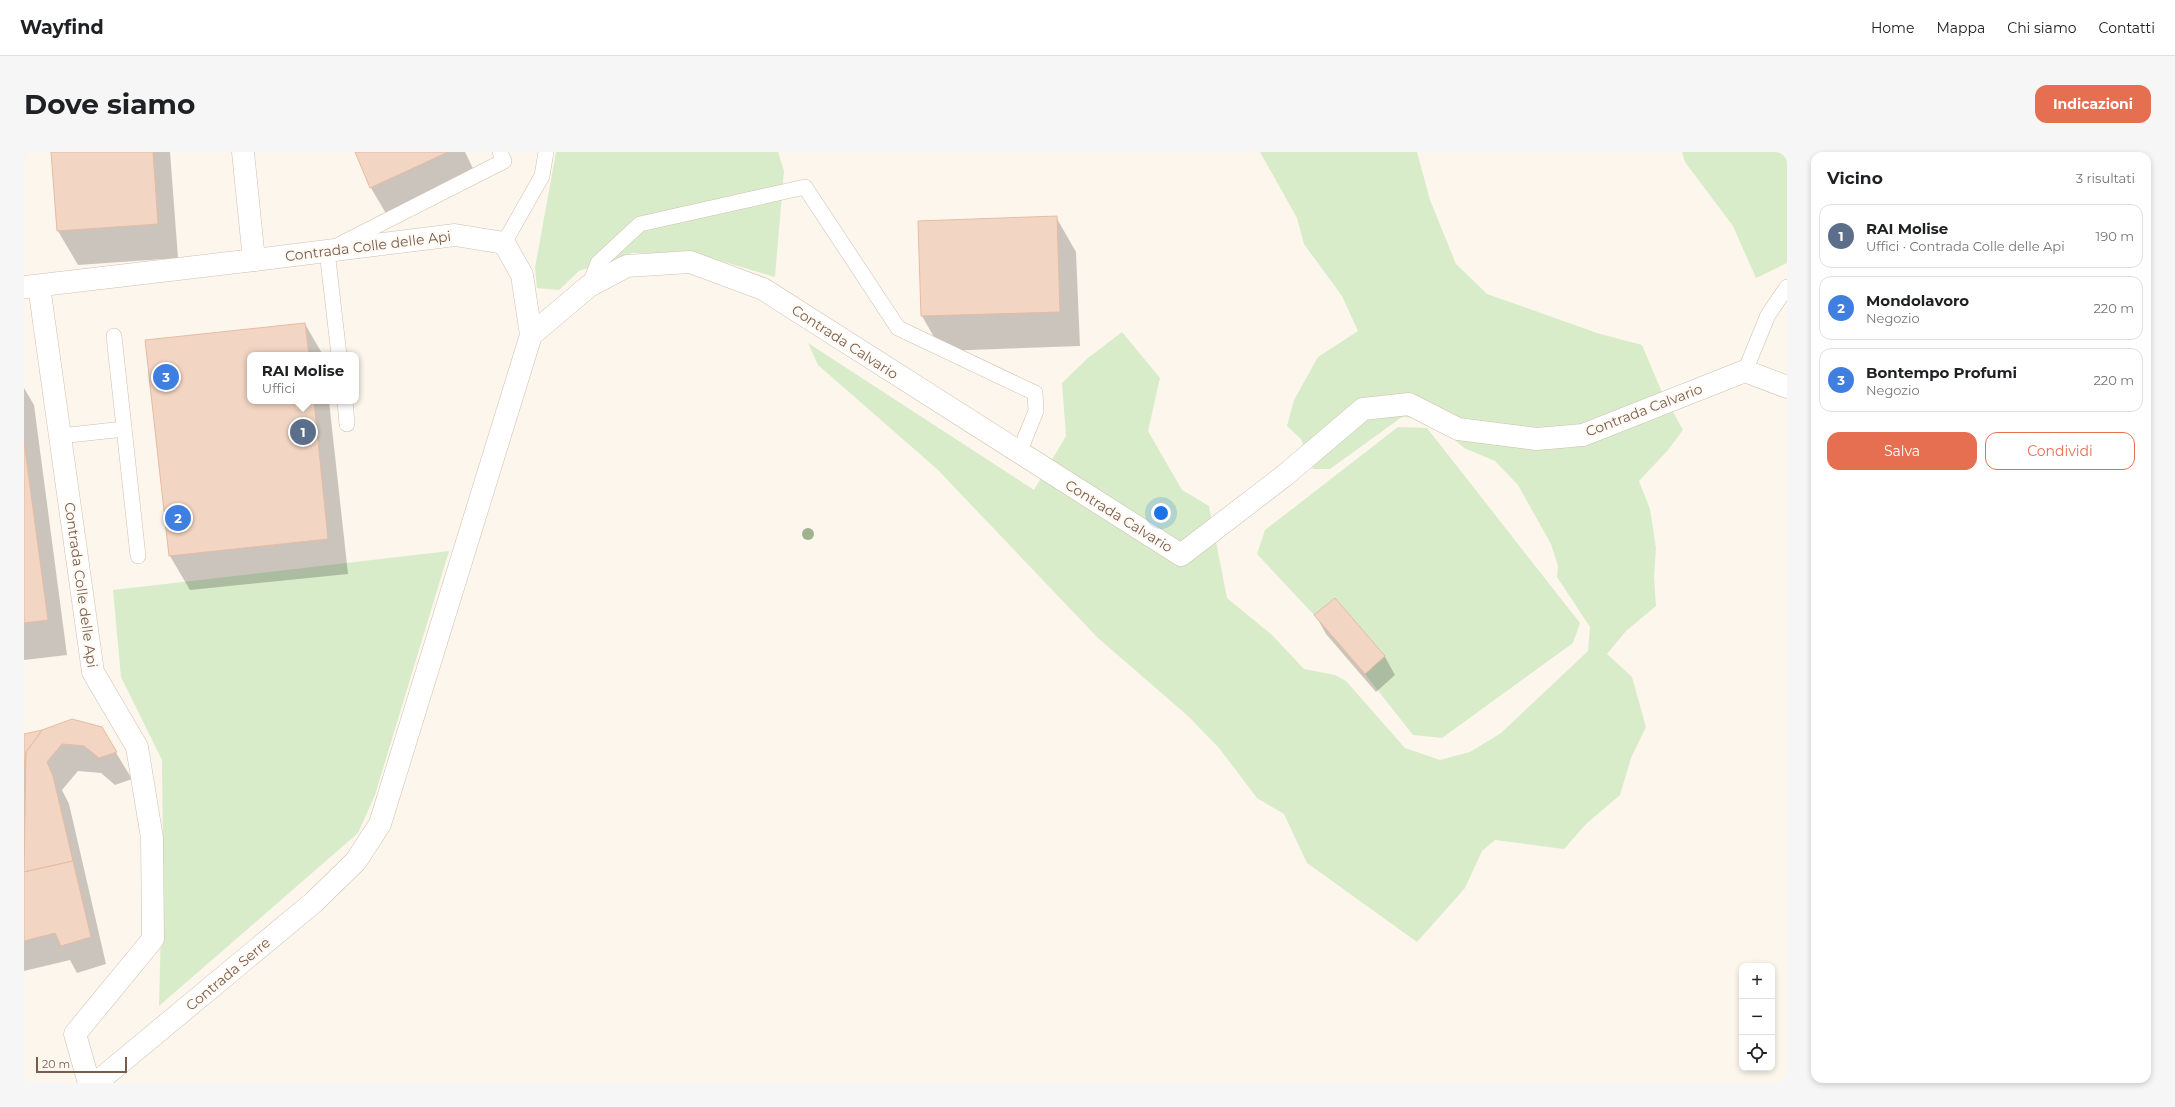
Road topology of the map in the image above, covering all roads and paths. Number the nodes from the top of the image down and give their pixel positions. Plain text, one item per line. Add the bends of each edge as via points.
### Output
1 (243, 152) edge
2 (500, 152) edge
3 (546, 152) edge
4 (504, 243) junction
5 (327, 252) junction
6 (254, 260) junction
7 (589, 286) junction
8 (31, 287) edge
9 (1787, 287) edge
10 (531, 334) junction
11 (114, 336) dead end
12 (339, 352) edge
13 (1745, 371) junction
14 (1787, 387) edge
15 (345, 404) edge
16 (348, 424) dead end
17 (124, 428) junction
18 (60, 436) junction
19 (1020, 453) junction
20 (138, 556) dead end
21 (89, 1083) edge
22 (96, 1083) edge

1 - 6 street
2 - 5 lane via 504,161
3 - 4 lane via 542,176
4 - 5 street, Contrada Colle delle Api via 455,235
4 - 10 street via 522,275
5 - 6 street, Contrada Colle delle Api
5 - 12 lane
6 - 8 street, Contrada Colle delle Api
7 - 10 street, Contrada Calvario
7 - 19 street, Contrada Calvario via 627,266 690,262 756,286
7 - 19 lane via 598,263 640,224 805,187 898,328 1035,393 1036,412
8 - 18 street, Contrada Colle delle Api
9 - 13 lane via 1768,315
10 - 22 street, Contrada Serre via 380,824 356,861 314,902
11 - 17 lane
13 - 14 street
13 - 19 street, Contrada Calvario via 1576,436 1536,439 1458,429 1409,404 1363,409 1284,476 1181,555
15 - 16 lane
17 - 18 lane
17 - 20 lane
18 - 21 street, Contrada Colle delle Api via 93,672 137,747 152,838 153,939 75,1034

